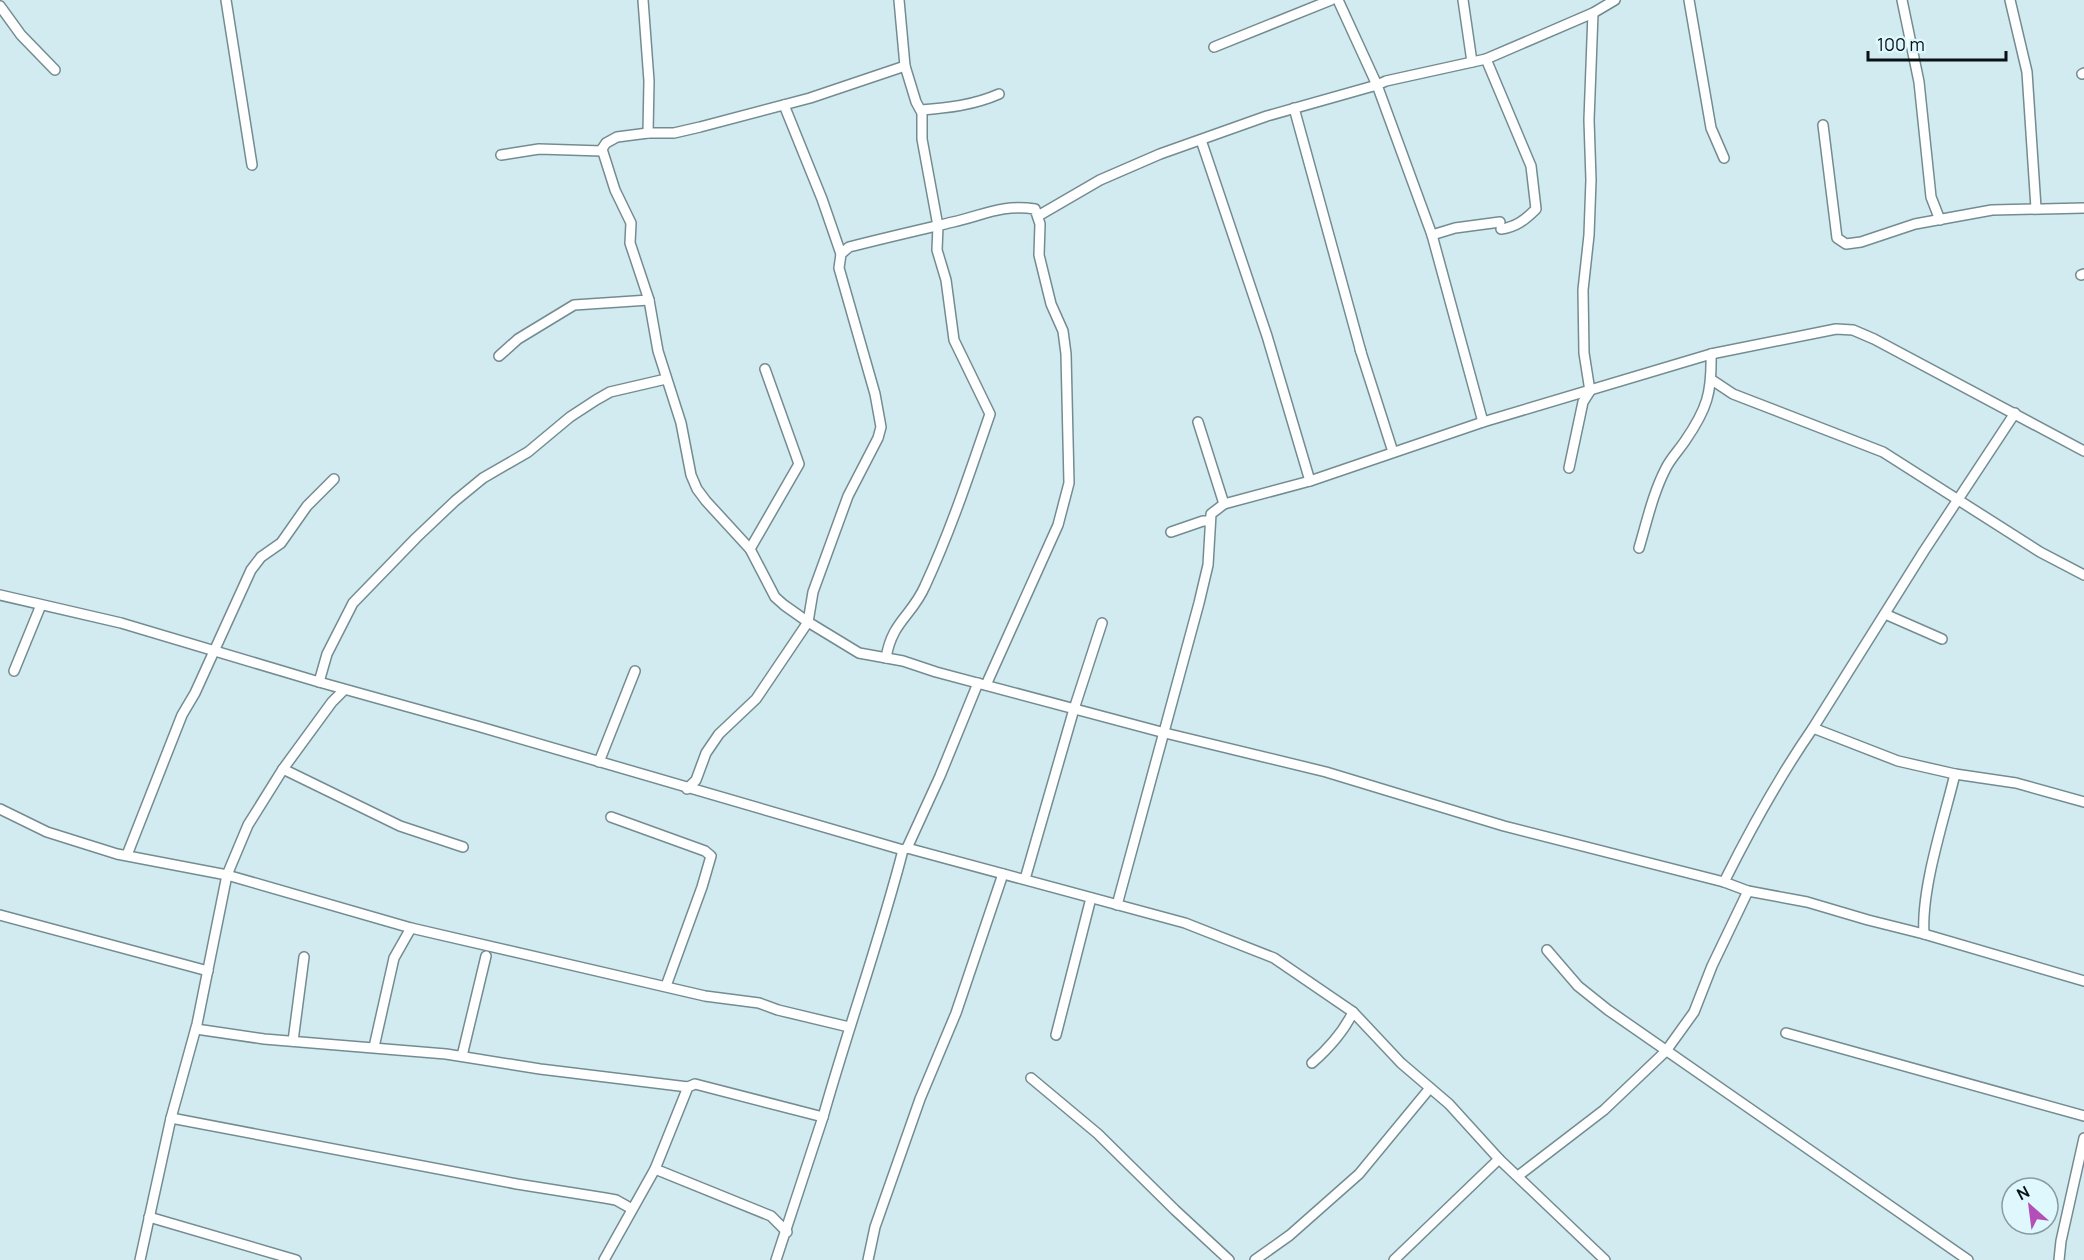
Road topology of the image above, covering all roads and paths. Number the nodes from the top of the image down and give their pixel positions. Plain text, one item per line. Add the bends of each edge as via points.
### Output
1 (226, 0) edge
2 (643, 0) edge
3 (899, 0) edge
4 (1331, 0) edge
5 (1338, 0) edge
6 (1462, 0) edge
7 (1615, 0) edge
8 (1689, 0) edge
9 (1902, 0) edge
10 (2010, 0) edge
11 (0, 6) edge
12 (1593, 13) junction
13 (1214, 47) dead end
14 (1486, 59) junction
15 (1472, 62) junction
16 (905, 66) junction
17 (55, 70) dead end
18 (1377, 85) junction
19 (999, 94) dead end
20 (784, 105) junction
21 (1294, 108) junction
22 (921, 110) junction
23 (1822, 125) dead end
24 (648, 133) junction
25 (1201, 140) junction
26 (602, 149) junction
27 (501, 154) dead end
28 (1724, 158) dead end
29 (252, 165) dead end
30 (2036, 208) junction
31 (2084, 208) edge
32 (1038, 216) junction
33 (1940, 220) junction
34 (939, 226) junction
35 (1432, 235) junction
36 (841, 254) junction
37 (1339, 281) dead end
38 (649, 300) junction
39 (1274, 343) dead end
40 (1361, 352) junction
41 (1711, 354) junction
42 (499, 356) dead end
43 (765, 369) dead end
44 (666, 380) junction
45 (1712, 380) junction
46 (1590, 391) junction
47 (2015, 413) junction
48 (1198, 422) dead end
49 (1483, 422) junction
50 (2084, 451) edge
51 (1393, 452) junction
52 (1569, 468) dead end
53 (334, 479) dead end
54 (1310, 481) junction
55 (1958, 501) junction
56 (1224, 504) junction
57 (1210, 521) junction
58 (1171, 532) dead end
59 (1639, 548) dead end
60 (750, 549) junction
61 (2084, 575) edge
62 (0, 595) edge
63 (41, 605) junction
64 (1885, 614) junction
65 (808, 622) junction
66 (1102, 623) dead end
67 (1942, 639) dead end
68 (213, 651) junction
69 (886, 658) junction
70 (14, 671) dead end
71 (635, 671) dead end
72 (319, 682) junction
73 (982, 684) junction
74 (344, 690) junction
75 (1074, 709) junction
76 (1813, 728) junction
77 (1165, 733) junction
78 (598, 762) junction
79 (283, 769) junction
80 (1955, 774) junction
81 (687, 789) junction
82 (2084, 802) edge
83 (0, 808) edge
84 (611, 817) dead end
85 (463, 847) dead end
86 (905, 849) junction
87 (127, 855) junction
88 (1003, 873) junction
89 (227, 874) junction
90 (1025, 879) junction
91 (1724, 882) junction
92 (1748, 891) junction
93 (1091, 897) junction
94 (1117, 905) junction
95 (0, 915) edge
96 (411, 928) junction
97 (1924, 934) junction
98 (1547, 950) dead end
99 (486, 956) dead end
100 (304, 957) dead end
101 (208, 971) junction
102 (2084, 981) edge
103 (666, 986) junction
104 (1353, 1012) junction
105 (849, 1027) junction
106 (196, 1029) junction
107 (1786, 1033) dead end
108 (1056, 1035) dead end
109 (293, 1041) junction
110 (374, 1047) junction
111 (1666, 1051) junction
112 (462, 1056) junction
113 (1312, 1064) dead end
114 (1031, 1078) dead end
115 (688, 1087) junction
116 (1430, 1088) junction
117 (2084, 1116) edge
118 (822, 1117) junction
119 (171, 1118) junction
120 (2084, 1138) edge
121 (1498, 1159) junction
122 (655, 1169) junction
123 (1518, 1176) junction
124 (632, 1209) junction
125 (149, 1217) junction
126 (787, 1232) junction
127 (140, 1260) edge
128 (296, 1260) edge
129 (604, 1260) edge
130 (776, 1260) edge
131 (868, 1260) edge
132 (1229, 1260) edge
133 (1255, 1260) edge
134 (1394, 1260) edge
135 (1605, 1260) edge
136 (1968, 1260) edge
137 (2059, 1260) edge

1 - 29 street
2 - 24 street
3 - 16 street
4 - 13 street
5 - 18 street
6 - 15 street
7 - 12 street
8 - 28 street via 1711,128
9 - 33 street via 1919,82 1931,197
10 - 30 street via 2027,72
11 - 17 street
12 - 14 street
12 - 46 street via 1589,224 1583,290 1584,352
14 - 15 street
14 - 35 street via 1531,166 1536,209 1510,228 1455,228
15 - 18 street
16 - 20 street
16 - 22 street
18 - 21 street
18 - 35 street
19 - 22 street via 973,103
20 - 24 street via 674,133
20 - 36 street
21 - 25 street
21 - 40 street
22 - 34 street via 922,139
23 - 33 street via 1837,238 1846,244 1861,242
24 - 26 street via 617,137
25 - 32 street via 1100,180
25 - 54 street via 1267,336
26 - 27 street via 539,149
26 - 38 street via 631,223 630,243
30 - 31 street
30 - 33 street via 1992,210
32 - 34 street via 1035,210 1004,208
32 - 73 street via 1039,255 1065,342 1069,483 1058,525
34 - 36 street via 849,247
34 - 69 street via 937,250 946,280 954,340 990,414 946,539 924,590 892,633
35 - 49 street
36 - 65 street via 839,268 881,427 848,496 813,592
37 - 40 street
38 - 42 street via 574,305 518,339
38 - 44 street
39 - 54 street
40 - 51 street
41 - 45 street
41 - 46 street
41 - 47 street via 1818,331 1853,330
43 - 60 street via 799,464
44 - 60 street via 697,489
44 - 72 street via 610,392 596,400 455,501 353,603 327,654
45 - 55 street via 1734,394 1883,452
45 - 59 street via 1701,416 1667,465
46 - 49 street
46 - 52 street via 1583,402
47 - 50 street
47 - 55 street
48 - 56 street
49 - 51 street
51 - 54 street
53 - 68 street via 307,506 281,543 261,556 251,570
54 - 56 street
55 - 61 street
55 - 64 street
56 - 57 street via 1215,509
57 - 58 street
57 - 77 street via 1208,565
60 - 65 street via 775,597
62 - 63 street
63 - 68 street via 121,623
63 - 70 street
64 - 67 street
64 - 76 street
65 - 69 street via 859,653
65 - 81 street via 756,699 719,734 706,753 696,780
66 - 75 street
68 - 72 street
68 - 87 street via 182,715
69 - 73 street
71 - 78 street
72 - 74 street
73 - 75 street
73 - 86 street
74 - 78 street
74 - 79 street
75 - 77 street
75 - 90 street
76 - 80 street via 1898,761
76 - 91 street via 1754,822
77 - 91 street via 1326,772 1504,826
77 - 94 street
78 - 81 street
79 - 85 street via 400,826
79 - 89 street via 248,825
80 - 82 street via 2016,783
80 - 97 street via 1933,863 1923,918
81 - 86 street
83 - 87 street via 47,832
84 - 103 street via 711,856
86 - 88 street
86 - 105 street
87 - 89 street
88 - 90 street
88 - 131 street via 956,1013 920,1099 875,1227
89 - 96 street
89 - 101 street
90 - 93 street
91 - 92 street
92 - 97 street via 1807,902
92 - 111 street via 1694,1011
93 - 94 street
93 - 108 street
94 - 104 street via 1185,923 1274,958
95 - 101 street
96 - 103 street
96 - 110 street via 394,958
97 - 102 street
98 - 111 street via 1578,986
99 - 112 street
100 - 109 street
101 - 106 street
103 - 105 street
104 - 113 street via 1347,1025
104 - 116 street
105 - 118 street
106 - 109 street
106 - 119 street
107 - 117 street
109 - 110 street
110 - 112 street
111 - 123 street via 1604,1110
111 - 136 street
112 - 115 street
114 - 132 street via 1098,1134
115 - 118 street via 695,1084
115 - 122 street
116 - 121 street
116 - 133 street via 1359,1174 1290,1235
118 - 126 street
119 - 124 street via 616,1200
119 - 125 street
120 - 137 street
121 - 123 street
121 - 134 street
122 - 124 street
122 - 126 street via 771,1216
123 - 135 street
124 - 129 street
125 - 127 street
125 - 128 street
126 - 130 street

